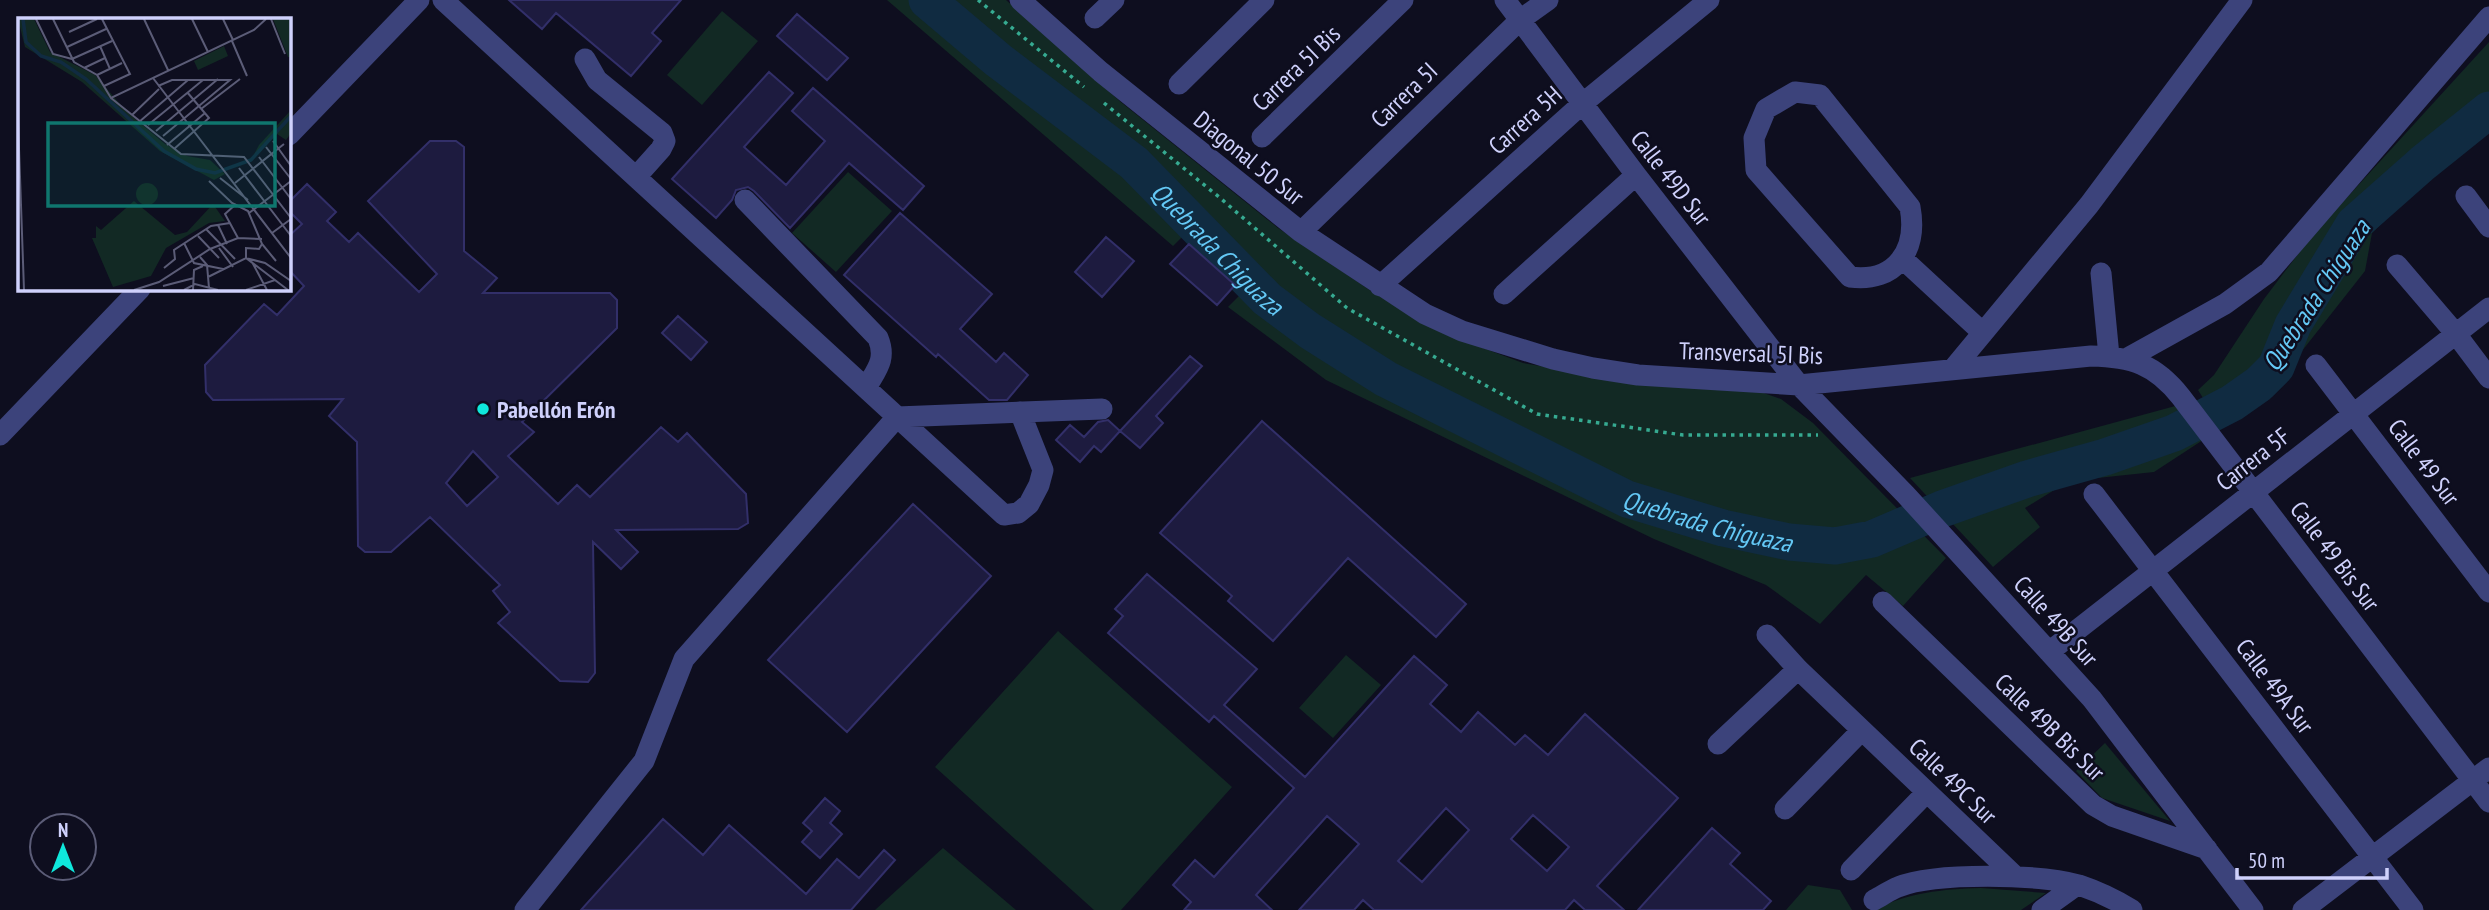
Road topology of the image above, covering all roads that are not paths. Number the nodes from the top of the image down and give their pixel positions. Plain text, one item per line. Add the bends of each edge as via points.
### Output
1 (419, 0) edge
2 (443, 0) edge
3 (1020, 0) edge
4 (1114, 0) edge
5 (1264, 0) edge
6 (1403, 0) edge
7 (1505, 0) edge
8 (1548, 0) edge
9 (1709, 0) edge
10 (2242, 0) edge
11 (2489, 17) edge
12 (1095, 18) dead end
13 (1520, 20) junction
14 (585, 59) dead end
15 (1179, 84) dead end
16 (1582, 104) junction
17 (290, 134) edge
18 (1262, 137) dead end
19 (1636, 175) junction
20 (636, 177) junction
21 (2466, 196) dead end
22 (745, 200) dead end
23 (2489, 226) edge
24 (1301, 232) junction
25 (1903, 260) junction
26 (2397, 265) dead end
27 (2101, 273) dead end
28 (1380, 286) junction
29 (140, 290) edge
30 (1504, 294) dead end
31 (2489, 308) edge
32 (1462, 331) joint
33 (1983, 333) junction
34 (2456, 334) junction
35 (2118, 358) junction
36 (2316, 365) dead end
37 (1953, 369) junction
38 (2489, 378) edge
39 (1799, 385) junction
40 (866, 388) junction
41 (1102, 409) dead end
42 (1020, 412) junction
43 (2355, 413) junction
44 (897, 417) junction
45 (0, 435) edge
46 (2253, 492) junction
47 (2094, 494) dead end
48 (2153, 570) junction
49 (2489, 592) edge
50 (1883, 602) dead end
51 (1767, 635) dead end
52 (2049, 652) junction
53 (1798, 669) junction
54 (1862, 730) junction
55 (1718, 744) dead end
56 (2481, 774) edge
57 (1927, 792) junction
58 (2489, 802) edge
59 (1785, 809) dead end
60 (2207, 849) junction
61 (2372, 857) junction
62 (1851, 870) dead end
63 (2016, 877) junction
64 (2077, 885) junction
65 (1874, 900) dead end
66 (525, 910) edge
67 (2042, 910) edge
68 (2132, 910) edge
69 (2253, 910) edge
70 (2303, 910) edge
71 (2413, 910) edge

1 - 17 street
2 - 20 street
3 - 24 street, Diagonal 50 Sur via 1101,72
4 - 12 street
5 - 15 street
6 - 18 street, Carrera 5I Bis
7 - 13 street, Calle 49D Sur
8 - 13 street, Carrera 5I
9 - 16 street, Carrera 5H
10 - 33 street via 2089,205
11 - 35 street via 2269,272 2225,304
13 - 16 street, Calle 49D Sur
13 - 24 street, Carrera 5I
14 - 20 street via 597,80 662,133 661,149
16 - 19 street, Calle 49D Sur
16 - 28 street, Carrera 5H
19 - 30 street
19 - 39 street, Calle 49D Sur
20 - 40 street
21 - 23 street
22 - 40 street via 878,338 881,361
24 - 28 street, Diagonal 50 Sur
25 - 25 street via 1914,227 1910,207 1820,95 1795,92 1766,109 1754,138 1756,170 1850,277 1881,275
25 - 33 street
26 - 34 street
27 - 35 street
28 - 32 street, Diagonal 50 Sur
29 - 45 street
31 - 34 street, Carrera 5F
32 - 39 street, Transversal 5I Bis via 1592,368
33 - 37 street
34 - 38 street
34 - 43 street, Carrera 5F
35 - 37 street, Transversal 5I Bis via 2091,356
35 - 46 street, Calle 49 Bis Sur via 2156,371
36 - 43 street, Calle 49 Sur
37 - 39 street, Transversal 5I Bis
39 - 52 street, Calle 49B Sur
40 - 44 street
41 - 42 street
42 - 44 street
42 - 44 street via 1044,470 1029,504 1018,513 1003,515
43 - 46 street, Carrera 5F
43 - 49 street, Calle 49 Sur
44 - 66 street via 684,659 644,761
46 - 48 street, Carrera 5F
46 - 56 street, Calle 49 Bis Sur
47 - 48 street, Calle 49A Sur
48 - 52 street, Carrera 5F
48 - 61 street, Calle 49A Sur
50 - 60 street, Calle 49B Bis Sur via 2093,805
51 - 53 street, Calle 49C Sur
52 - 60 street, Calle 49B Sur via 2124,739
53 - 54 street, Calle 49C Sur
53 - 55 street
54 - 57 street, Calle 49C Sur
54 - 59 street
56 - 58 street, Calle 49 Bis Sur
56 - 61 street
57 - 62 street
57 - 63 street, Calle 49C Sur
60 - 69 street, Calle 49B Sur
61 - 70 street
61 - 71 street, Calle 49A Sur
63 - 64 street
63 - 65 street via 1929,880 1899,887
64 - 67 street
64 - 68 street

